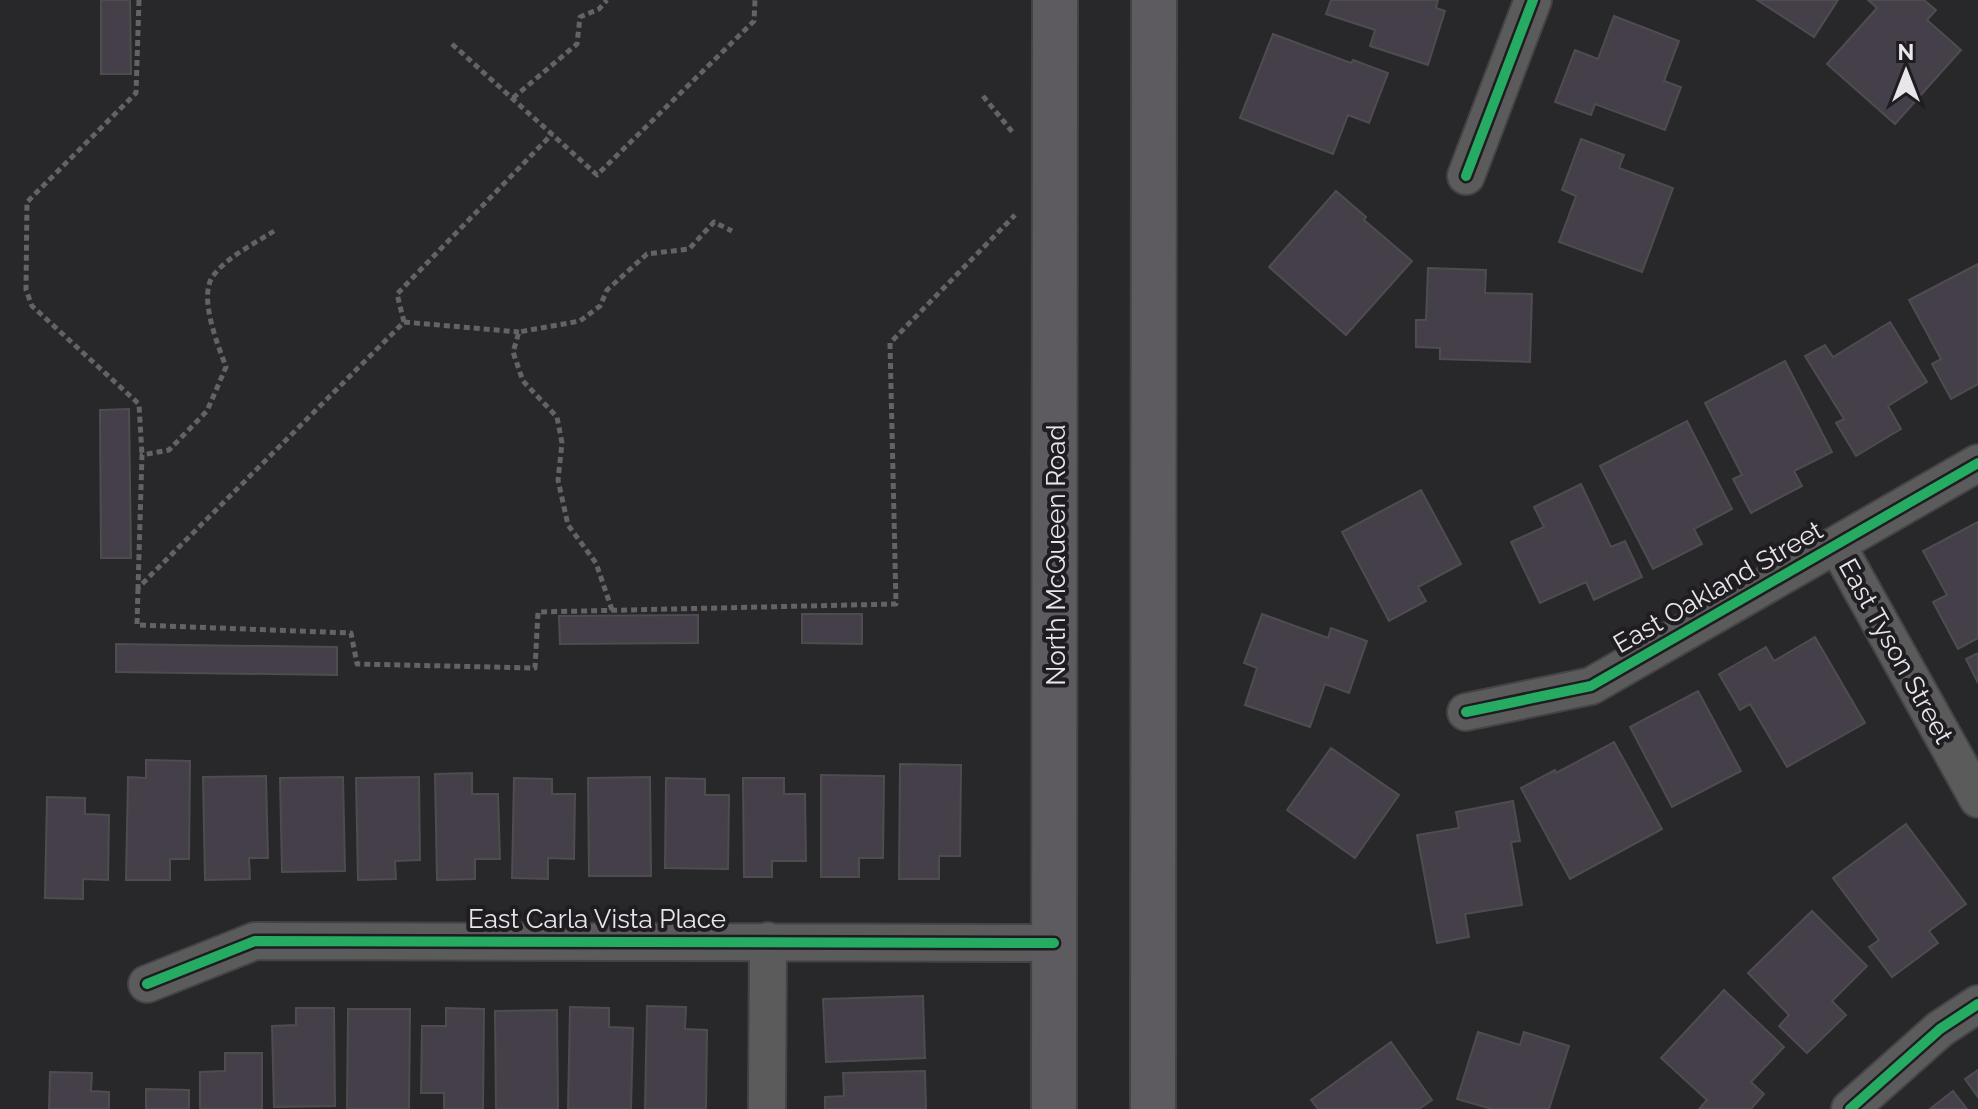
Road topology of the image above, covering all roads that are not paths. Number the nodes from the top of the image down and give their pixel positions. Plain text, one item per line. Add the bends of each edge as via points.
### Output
1 (1055, 0) edge
2 (1154, 0) edge
3 (1533, 0) edge
4 (1466, 176) dead end
5 (1978, 463) edge
6 (1837, 545) junction
7 (1466, 712) dead end
8 (1978, 799) edge
9 (768, 941) junction
10 (1054, 943) junction
11 (147, 984) dead end
12 (1978, 1004) edge
13 (767, 1109) edge
14 (1054, 1109) edge
15 (1153, 1109) edge
16 (1850, 1109) edge

1 - 10 main road, North McQueen Road
2 - 15 main road
3 - 4 street
5 - 6 street, East Oakland Street
6 - 7 street, East Oakland Street via 1591,686
6 - 8 street, East Tyson Street
9 - 10 street, East Carla Vista Place
9 - 11 street, East Carla Vista Place via 255,941
9 - 13 street
10 - 14 main road, North McQueen Road
12 - 16 street via 1940,1029

